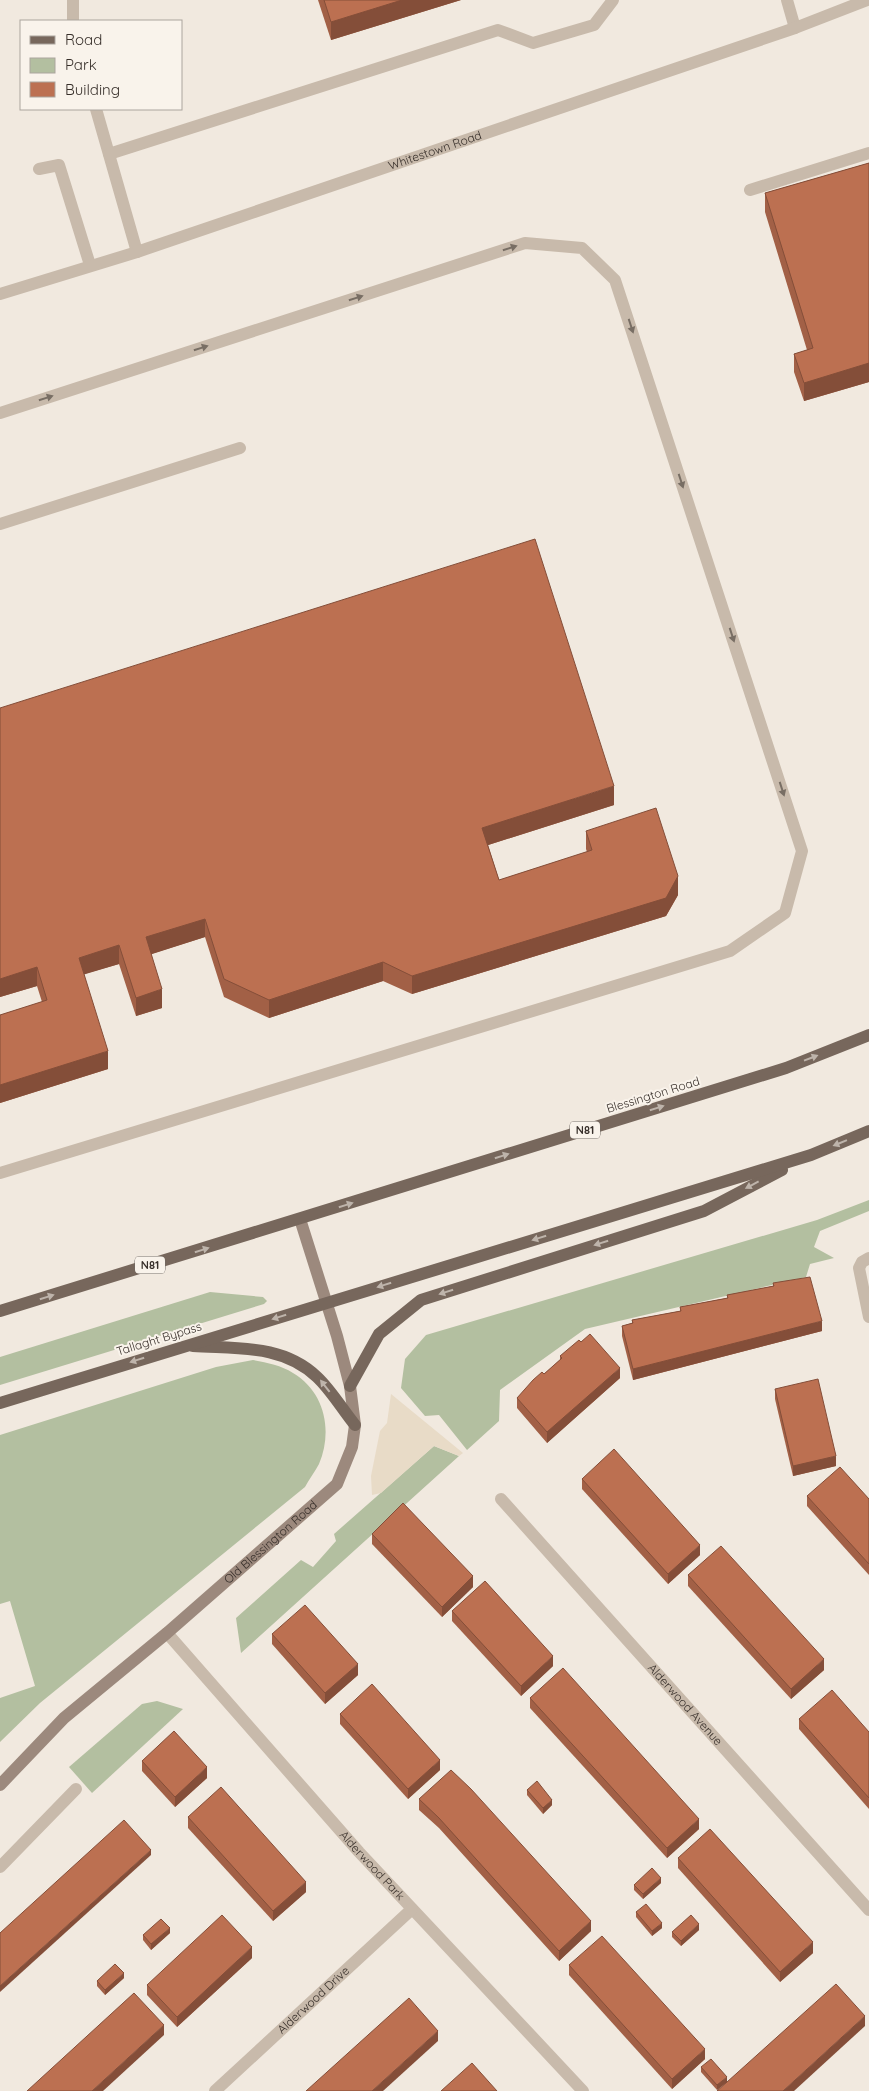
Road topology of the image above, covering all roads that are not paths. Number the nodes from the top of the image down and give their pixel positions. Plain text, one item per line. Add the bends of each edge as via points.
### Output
1 (73, 0) edge
2 (613, 0) edge
3 (787, 0) edge
4 (867, 0) edge
5 (73, 20) edge
6 (795, 28) junction
7 (96, 110) edge
8 (869, 153) edge
9 (109, 154) junction
10 (38, 169) dead end
11 (750, 190) dead end
12 (137, 252) junction
13 (90, 265) junction
14 (0, 294) edge
15 (0, 413) edge
16 (240, 448) dead end
17 (0, 524) edge
18 (869, 1035) edge
19 (869, 1131) edge
20 (811, 1155) junction
21 (0, 1173) edge
22 (300, 1219) junction
23 (869, 1258) edge
24 (325, 1303) junction
25 (0, 1311) edge
26 (868, 1314) edge
27 (184, 1346) junction
28 (350, 1386) junction
29 (0, 1403) edge
30 (355, 1425) junction
31 (501, 1499) dead end
32 (167, 1633) junction
33 (0, 1785) edge
34 (76, 1788) dead end
35 (0, 1868) edge
36 (412, 1909) junction
37 (869, 1910) edge
38 (215, 2091) edge
39 (583, 2091) edge

1 - 5 street
2 - 9 street via 594,25 532,42 498,30
3 - 6 street
4 - 6 street, Whitestown Road
6 - 12 street, Whitestown Road
7 - 9 street
8 - 11 street
9 - 12 street
10 - 13 street via 59,165
12 - 13 street, Whitestown Road
13 - 14 street, Whitestown Road
15 -> 21 street via 525,243 582,248 616,280 802,851 785,913 730,951
16 - 17 street
22 -> 18 main road, Blessington Road / N81 via 786,1068
19 -> 20 main road
20 -> 24 main road
20 -> 28 main road via 704,1211 421,1300 379,1334
22 - 24 street, Old Blessington Road
25 -> 22 main road, N81
23 - 26 street via 859,1268
24 -> 27 main road, Tallaght Bypass
24 - 28 street, Old Blessington Road
27 -> 29 main road, Tallaght Bypass
30 -> 27 main road via 318,1378 293,1359 266,1351
28 - 30 street, Old Blessington Road
30 - 32 street, Old Blessington Road via 352,1448 337,1484
31 - 37 street, Alderwood Avenue
32 - 33 street, Old Blessington Road via 64,1718
32 - 36 street, Alderwood Park
34 - 35 street
36 - 38 street, Alderwood Drive
36 - 39 street, Alderwood Park

